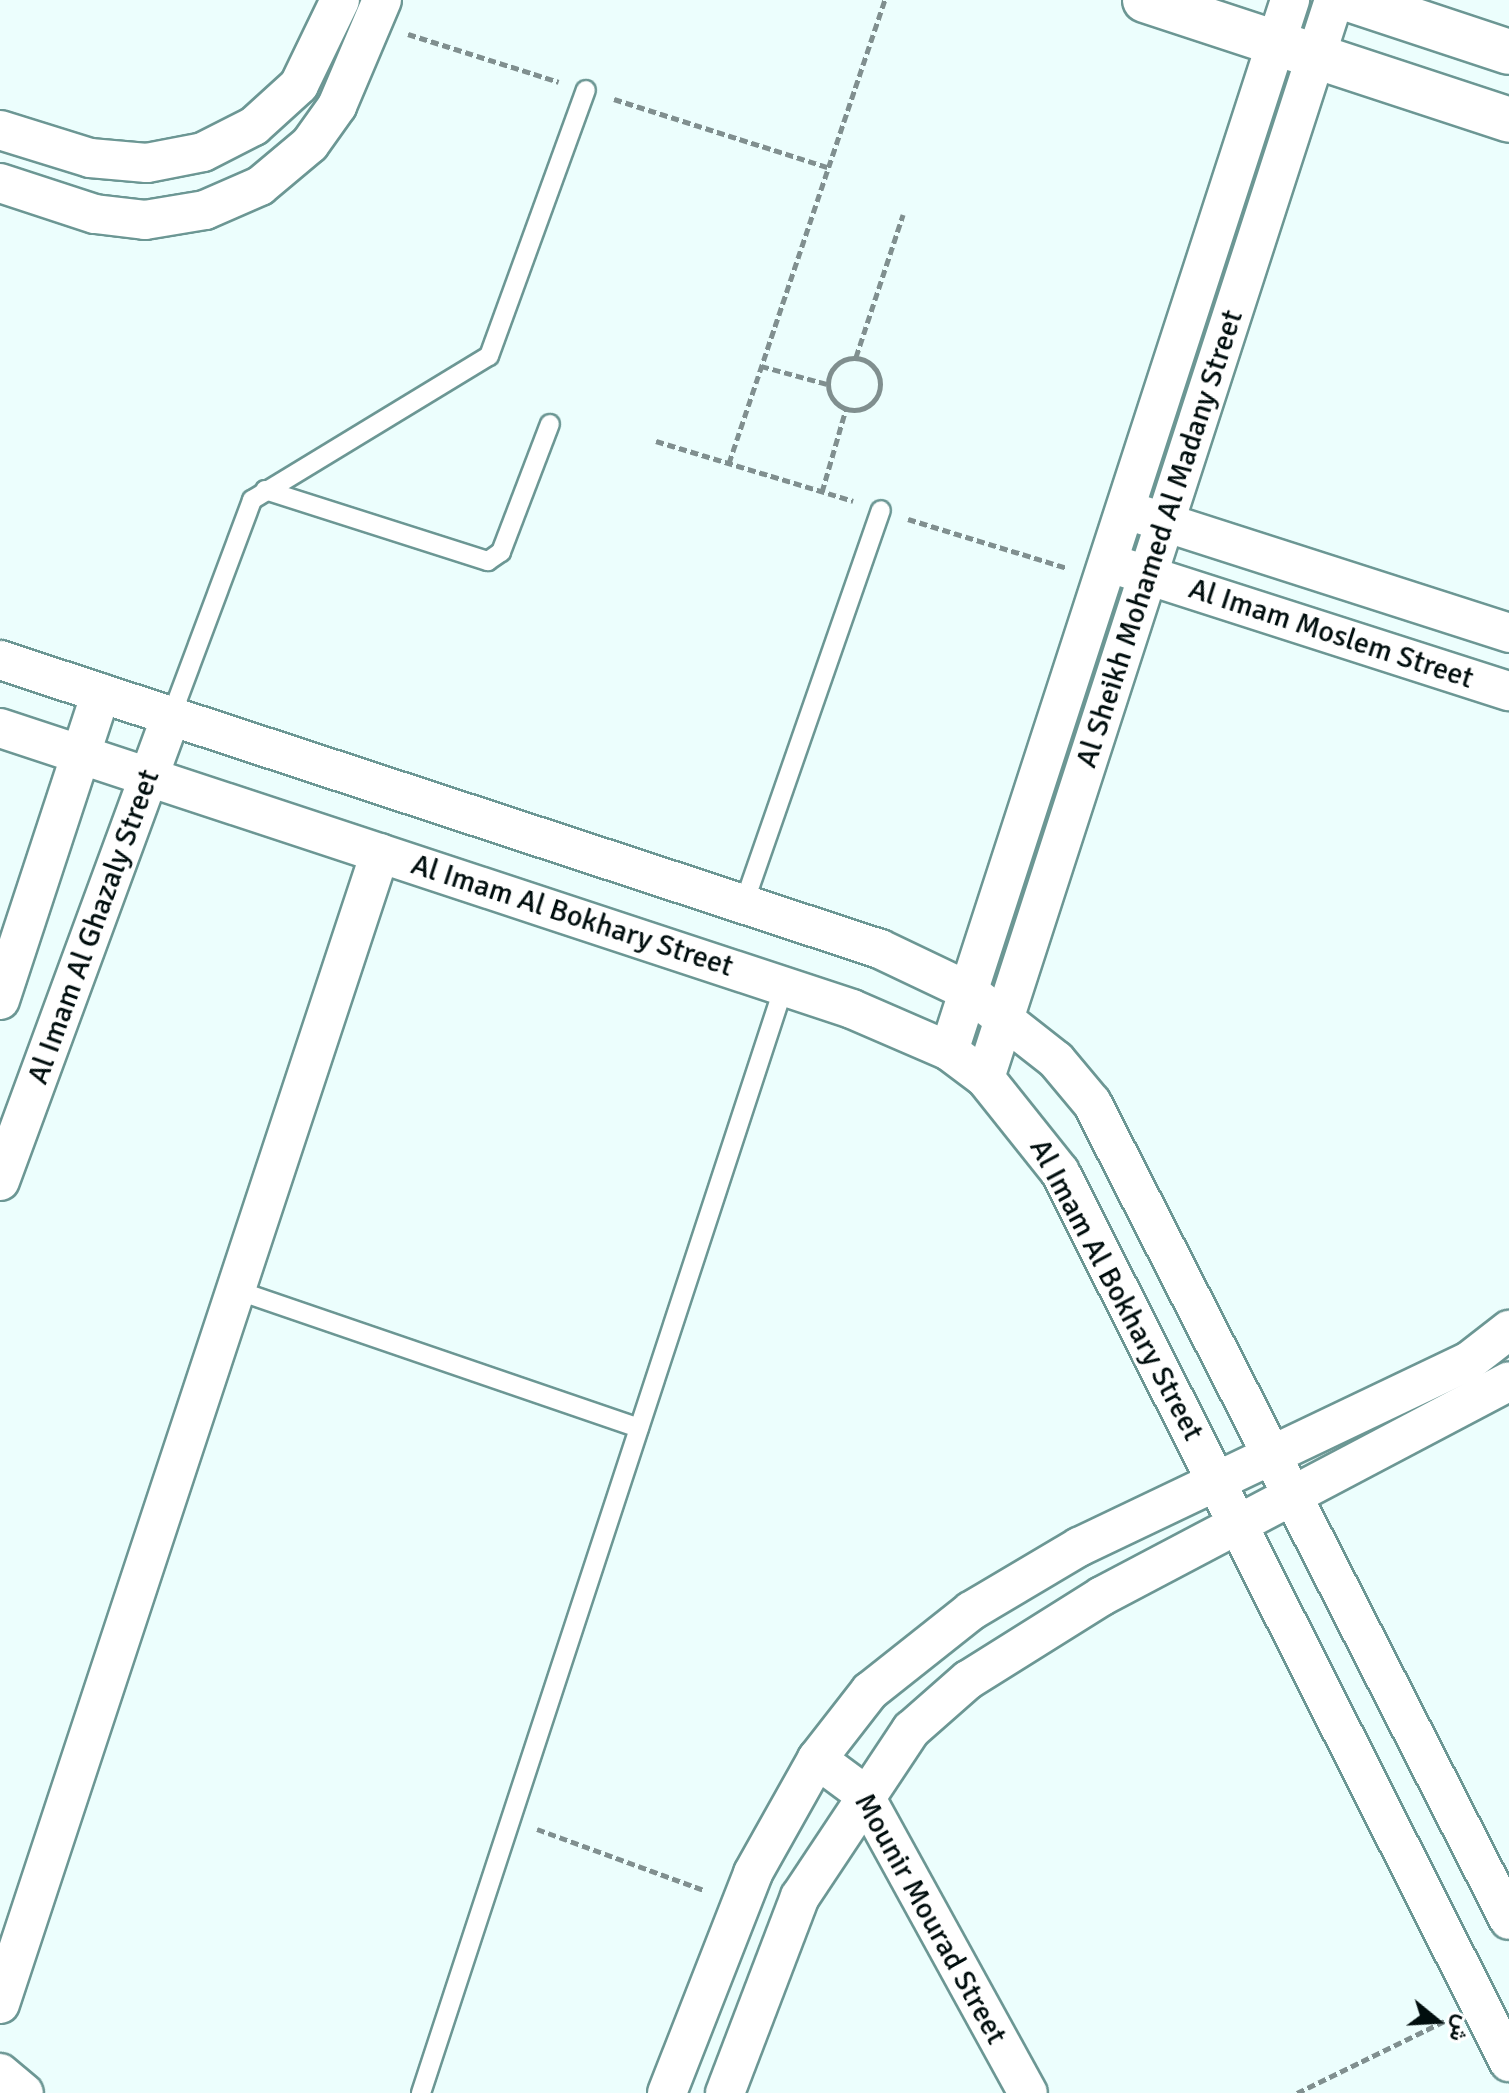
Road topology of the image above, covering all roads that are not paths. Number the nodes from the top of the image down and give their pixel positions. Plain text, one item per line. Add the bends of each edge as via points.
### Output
1 (340, 0) edge
2 (382, 0) edge
3 (1145, 0) edge
4 (1290, 0) edge
5 (1334, 0) edge
6 (1352, 0) edge
7 (1296, 50) junction
8 (1509, 52) edge
9 (586, 90) dead end
10 (1509, 120) edge
11 (0, 130) edge
12 (0, 183) edge
13 (550, 424) dead end
14 (265, 490) junction
15 (1125, 509) junction
16 (881, 510) dead end
17 (1165, 522) junction
18 (1107, 563) junction
19 (1148, 575) junction
20 (1509, 633) edge
21 (0, 660) edge
22 (1509, 691) edge
23 (101, 693) junction
24 (171, 717) junction
25 (0, 728) edge
26 (81, 754) junction
27 (149, 777) junction
28 (380, 853) junction
29 (743, 906) junction
30 (784, 986) junction
31 (968, 991) junction
32 (0, 1000) edge
33 (1005, 1017) junction
34 (949, 1051) junction
35 (985, 1078) junction
36 (0, 1181) edge
37 (233, 1289) junction
38 (1509, 1330) edge
39 (1509, 1381) edge
40 (639, 1428) junction
41 (1273, 1455) junction
42 (1216, 1482) junction
43 (1294, 1495) junction
44 (1237, 1525) junction
45 (817, 1759) junction
46 (863, 1793) junction
47 (746, 1888) junction
48 (800, 1897) junction
49 (1509, 1920) edge
50 (1494, 1997) edge
51 (0, 2004) edge
52 (1509, 2062) edge
53 (0, 2073) edge
54 (24, 2093) edge
55 (421, 2093) edge
56 (667, 2093) edge
57 (725, 2093) edge
58 (1028, 2093) edge

1 - 11 street via 299,85 254,126 203,152 147,163 90,158
2 - 12 street via 337,106 310,144 260,186 205,210 145,220 95,214
3 - 7 street
4 - 7 street, Al Sheikh Mohamed Al Madany Street
5 - 7 street, Al Sheikh Mohamed Al Madany Street
6 - 8 street
7 - 10 street
7 - 15 street, Al Sheikh Mohamed Al Madany Street
7 - 17 street, Al Sheikh Mohamed Al Madany Street
9 - 14 lane via 489,356
13 - 14 lane via 501,552 488,561
14 - 24 lane via 241,514
15 - 17 street, Al Imam Moslem Street
15 - 18 street, Al Sheikh Mohamed Al Madany Street
16 - 29 lane
17 - 19 street, Al Sheikh Mohamed Al Madany Street
17 - 20 street, Al Imam Moslem Street
18 - 19 street, Al Imam Moslem Street
18 - 31 street, Al Sheikh Mohamed Al Madany Street
19 - 22 street, Al Imam Moslem Street
19 - 33 street, Al Sheikh Mohamed Al Madany Street
21 - 23 street, Al Imam Al Bokhary Street
23 - 24 street, Al Imam Al Bokhary Street
23 - 26 street
24 - 27 street, Al Imam Al Ghazaly Street
24 - 29 street, Al Imam Al Bokhary Street
25 - 26 street, Al Imam Al Bokhary Street
26 - 27 street, Al Imam Al Bokhary Street
26 - 32 street
27 - 28 street, Al Imam Al Bokhary Street
27 - 36 street, Al Imam Al Ghazaly Street
28 - 30 street, Al Imam Al Bokhary Street
28 - 37 street
29 - 31 street, Al Imam Al Bokhary Street via 880,949
30 - 34 street, Al Imam Al Bokhary Street
30 - 40 lane
31 - 33 street, Al Imam Al Bokhary Street
31 - 34 street, Al Sheikh Mohamed Al Madany Street
33 - 35 street, Al Sheikh Mohamed Al Madany Street
33 - 41 street, Al Imam Al Bokhary Street via 1056,1060 1092,1103
34 - 35 street, Al Imam Al Bokhary Street
35 - 42 street, Al Imam Al Bokhary Street via 1060,1172
37 - 40 lane
37 - 51 street
38 - 41 street via 1469,1361
39 - 43 street
40 - 55 lane
41 - 42 street
41 - 43 street, Al Imam Al Bokhary Street
42 - 44 street, Al Imam Al Bokhary Street
42 - 45 street via 1079,1547 971,1611 870,1691
43 - 44 street
43 - 49 street, Al Imam Al Bokhary Street
44 - 46 street via 968,1680 911,1730
44 - 50 street, Al Imam Al Bokhary Street
45 - 46 street, Mounir Mourad Street
45 - 47 street
46 - 48 street
46 - 58 street, Mounir Mourad Street
47 - 48 street
47 - 56 street
48 - 57 street
50 - 52 street, Al Imam Al Bokhary Street
53 - 54 street

